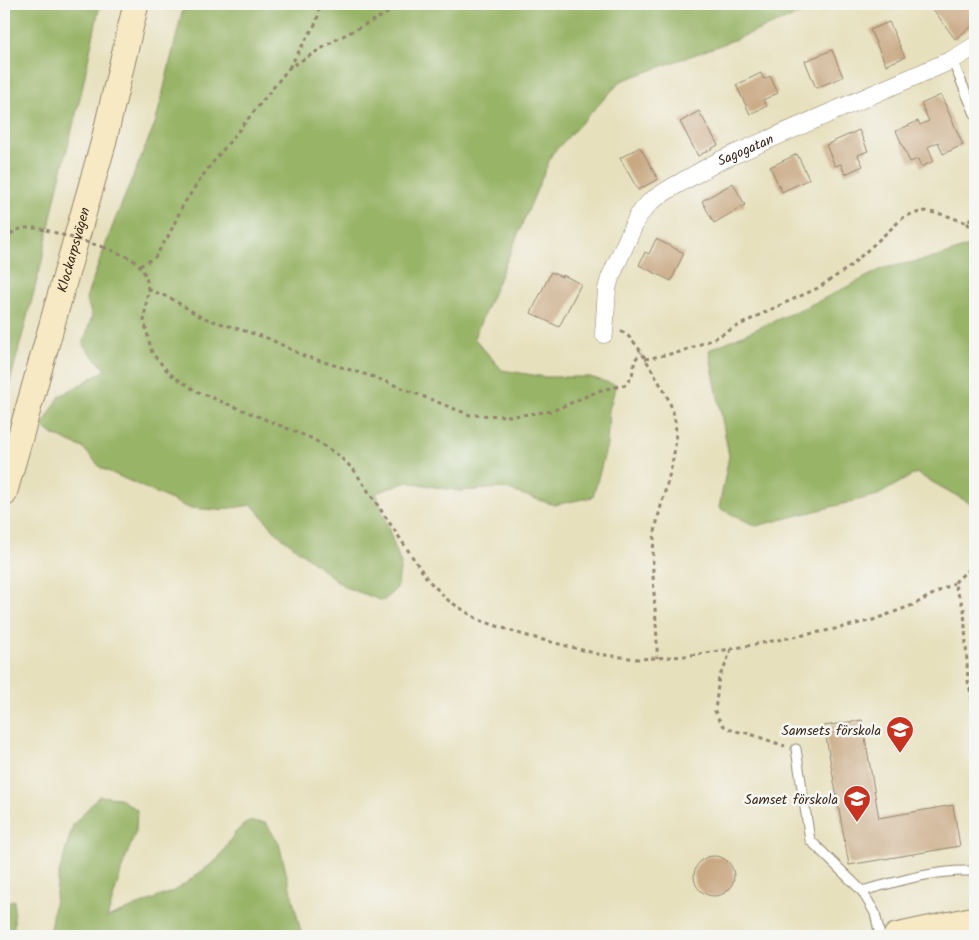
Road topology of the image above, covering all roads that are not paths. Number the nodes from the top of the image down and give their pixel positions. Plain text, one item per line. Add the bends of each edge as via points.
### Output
1 (136, 4) edge
2 (975, 46) edge
3 (952, 60) junction
4 (975, 114) edge
5 (604, 334) road end
6 (4, 494) edge
7 (796, 749) road end
8 (969, 871) dead end
9 (862, 891) junction
10 (975, 919) edge
11 (880, 936) edge
12 (896, 936) edge

1 - 6 street, Klockarpsvägen via 103,144
2 - 3 street, Sagogatan
3 - 4 lane
3 - 5 street, Sagogatan via 718,161 651,202 638,216 610,278
7 - 9 lane via 810,840
8 - 9 lane via 914,877
9 - 11 lane via 874,913
10 - 12 street

